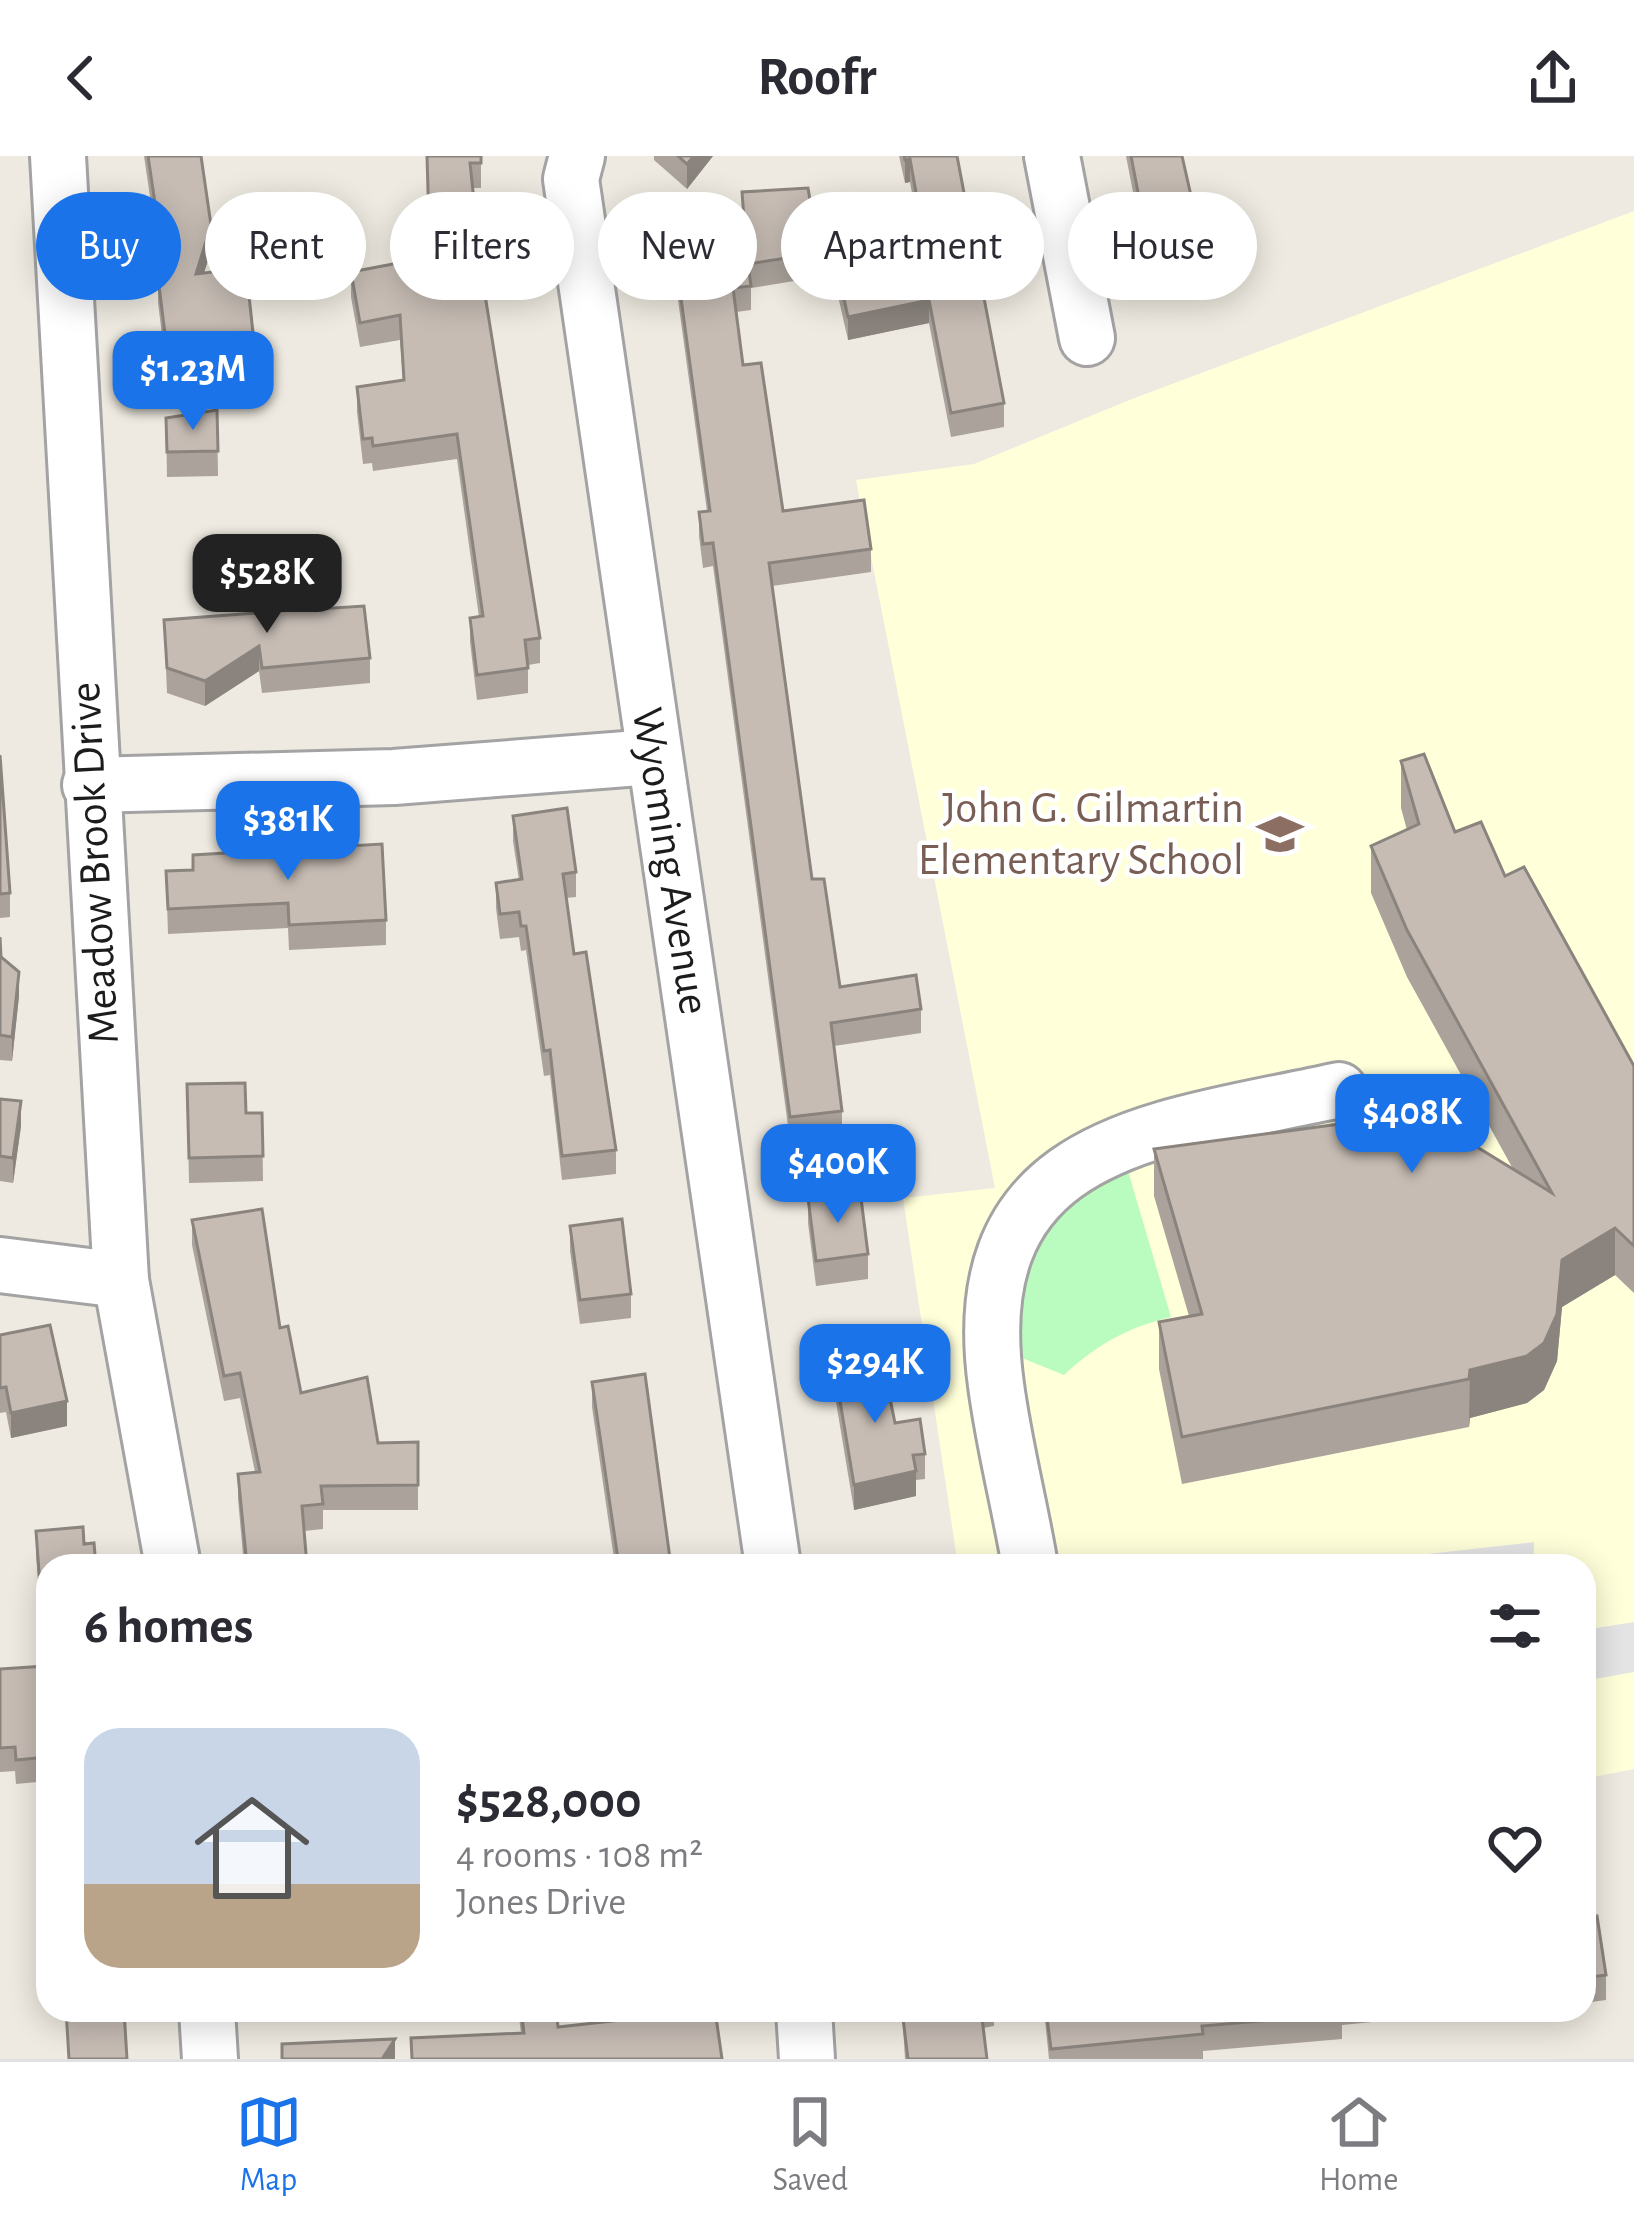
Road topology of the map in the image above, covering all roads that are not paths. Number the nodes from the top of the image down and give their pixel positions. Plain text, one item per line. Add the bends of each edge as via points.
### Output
1 (58, 156) edge
2 (577, 156) edge
3 (1052, 156) edge
4 (1087, 338) dead end
5 (652, 757) junction
6 (89, 785) junction
7 (1339, 1090) dead end
8 (0, 1265) edge
9 (121, 1280) junction
10 (171, 1554) edge
11 (771, 1554) edge
12 (1028, 1554) edge
13 (208, 2022) edge
14 (805, 2022) edge
15 (210, 2059) edge
16 (807, 2059) edge

1 - 6 street, Meadow Brook Drive
2 - 5 street, Wyoming Avenue via 571,179
3 - 4 street
5 - 6 street via 394,777
5 - 11 street, Wyoming Avenue
6 - 9 street, Meadow Brook Drive
7 - 12 street via 1107,1147 1038,1194 1019,1219 1001,1264 995,1382
8 - 9 street
9 - 10 street, Meadow Brook Drive
13 - 15 street
14 - 16 street

